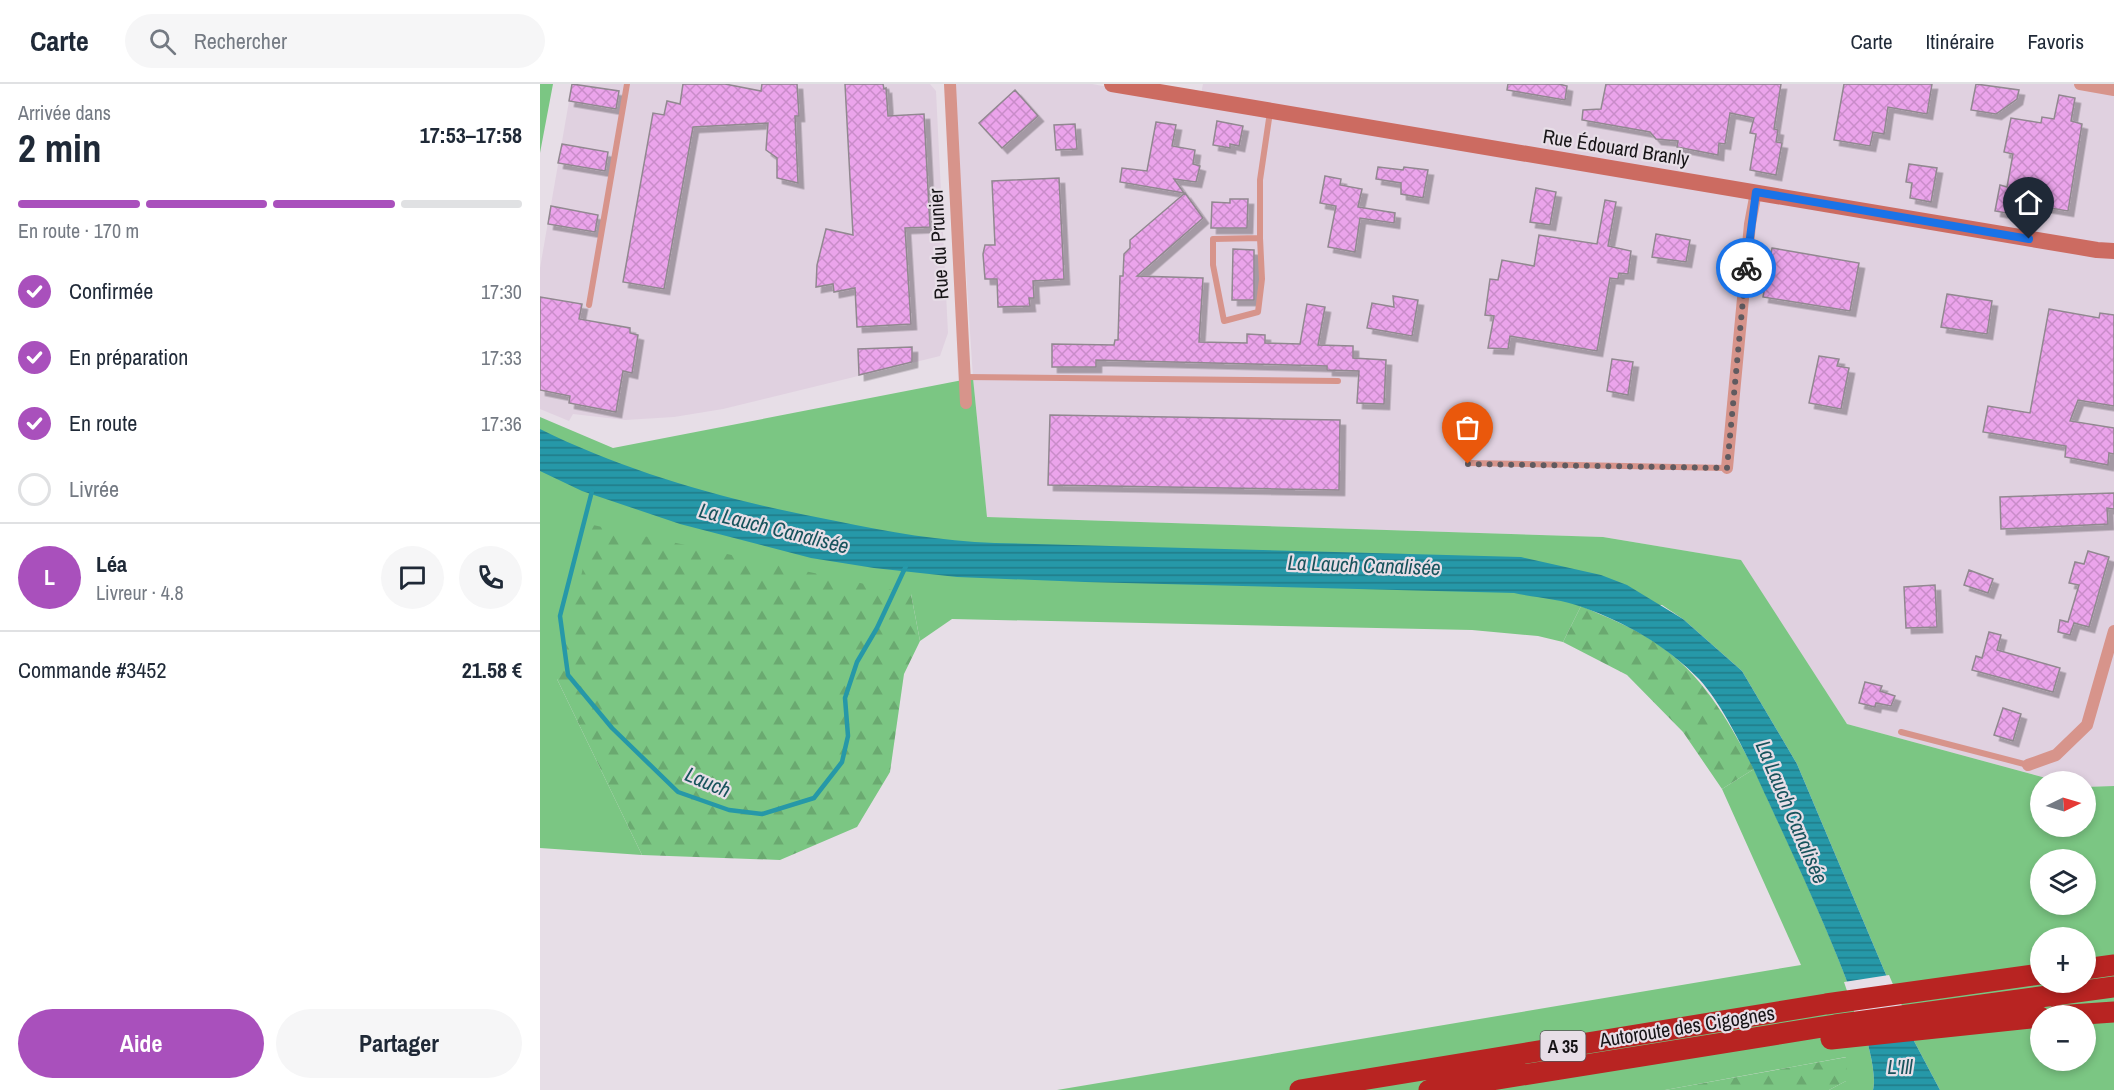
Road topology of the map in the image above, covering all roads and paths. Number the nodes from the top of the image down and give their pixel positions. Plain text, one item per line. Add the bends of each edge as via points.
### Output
1 (627, 84) edge
2 (950, 84) edge
3 (1112, 84) edge
4 (2080, 84) edge
5 (2114, 90) edge
6 (1189, 91) edge
7 (1270, 111) junction
8 (1756, 192) junction
9 (1260, 238) junction
10 (2114, 251) edge
11 (589, 305) dead end
12 (965, 377) junction
13 (1338, 381) dead end
14 (966, 403) dead end
15 (1468, 464) dead end
16 (1727, 468) joint
17 (2114, 631) edge
18 (1901, 732) dead end
19 (2028, 765) joint
20 (2114, 965) edge
21 (2096, 967) edge
22 (2030, 975) edge
23 (2114, 987) edge
24 (2114, 1012) edge
25 (2096, 1013) edge
26 (2030, 1017) edge
27 (1922, 1021) junction
28 (1300, 1090) edge
29 (1429, 1090) edge

1 - 11 lane
2 - 12 street, Rue du Prunier
3 - 6 street, Rue Édouard Branly
4 - 5 street
6 - 7 street, Rue Édouard Branly
7 - 8 street, Rue Édouard Branly
7 - 9 lane via 1260,180
8 - 10 street, Rue Édouard Branly
8 - 16 street
9 - 9 lane via 1213,239 1213,265 1224,321 1258,312 1262,279
12 - 13 lane
12 - 14 street, Rue du Prunier
15 - 16 lane
17 - 19 street via 2087,725 2056,755
18 - 19 lane
20 - 21 highway
22 - 28 highway, Autoroute des Cigognes / A 35 via 1826,1004
23 - 27 highway
24 - 25 highway
26 - 27 highway
27 - 29 highway, Autoroute des Cigognes / A 35 via 1837,1031 1780,1046 1758,1038

